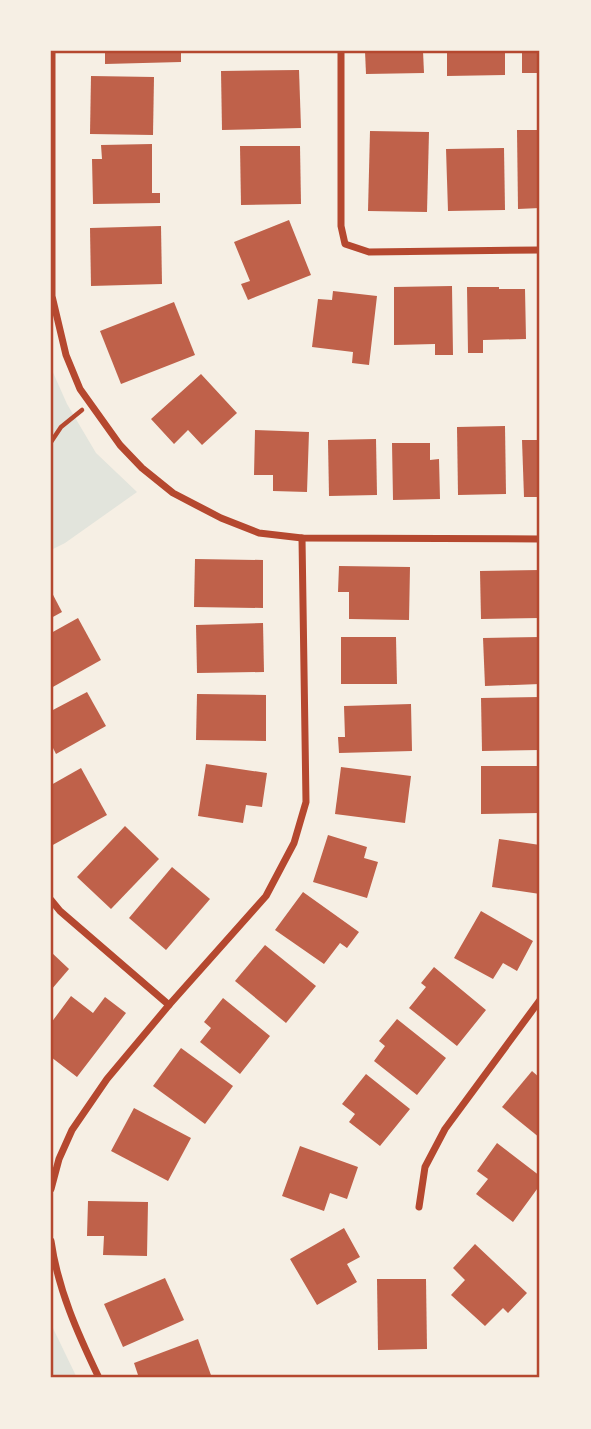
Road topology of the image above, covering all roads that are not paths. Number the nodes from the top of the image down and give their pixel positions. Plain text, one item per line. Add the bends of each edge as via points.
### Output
1 (341, 51) edge
2 (51, 53) edge
3 (540, 250) edge
4 (302, 538) junction
5 (540, 539) edge
6 (51, 900) edge
7 (540, 1000) edge
8 (169, 1005) junction
9 (51, 1189) edge
10 (419, 1207) dead end
11 (51, 1241) edge
12 (99, 1378) edge

1 - 3 street via 341,226 345,244 369,252
2 - 4 street via 52,296 66,355 80,389 120,445 173,494 259,533
4 - 5 street
4 - 8 street via 306,802 293,843 266,896
6 - 8 street
7 - 10 street via 445,1129 425,1167
8 - 9 street via 107,1079 72,1130
11 - 12 street via 76,1330

